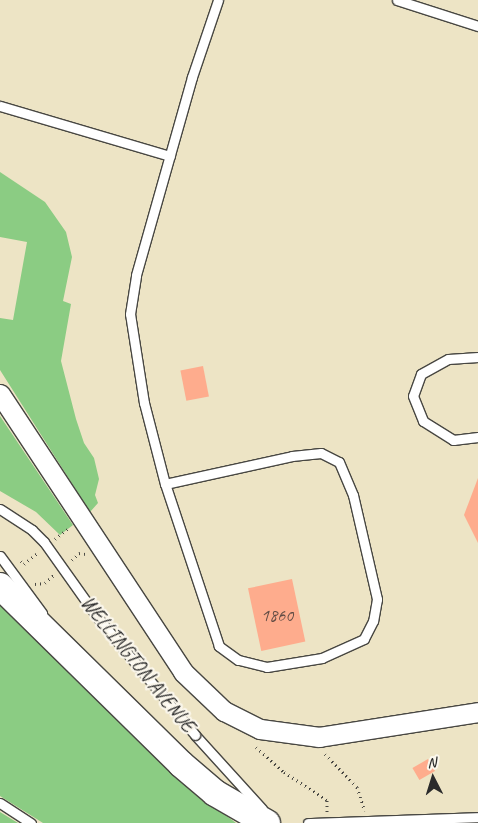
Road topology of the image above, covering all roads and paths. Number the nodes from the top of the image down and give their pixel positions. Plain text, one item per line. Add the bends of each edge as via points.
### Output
1 (218, 0) edge
2 (397, 0) edge
3 (478, 26) edge
4 (0, 106) edge
5 (170, 156) junction
6 (478, 357) edge
7 (0, 394) edge
8 (478, 437) edge
9 (165, 484) junction
10 (0, 509) edge
11 (0, 556) edge
12 (0, 586) edge
13 (67, 653) junction
14 (478, 712) edge
15 (300, 737) junction
16 (0, 803) edge
17 (478, 817) edge
18 (369, 821) junction
19 (31, 823) edge
20 (267, 823) edge
21 (273, 823) edge
22 (308, 823) edge

1 - 5 lane
2 - 3 lane
4 - 5 lane
5 - 9 lane via 147,226 130,314 144,403
6 - 8 lane via 448,359 421,374 413,396 423,421 453,440
7 - 15 street via 183,672 211,701 243,722
9 - 9 lane via 213,635 227,655 267,667 287,665 336,653 364,639 374,621 377,599 351,487 339,462 322,454 292,456
10 - 21 lane, WELLINGTON AVENUE, bridge via 44,542 98,618 195,736
11 - 13 lane, WELLINGTON AVENUE via 34,599
12 - 13 main road, WELLINGTON AVENUE
13 - 20 main road, WELLINGTON AVENUE via 181,764 216,793
14 - 15 street via 343,735
15 - 18 path via 325,754 357,787
16 - 19 lane
17 - 18 lane
18 - 22 lane

